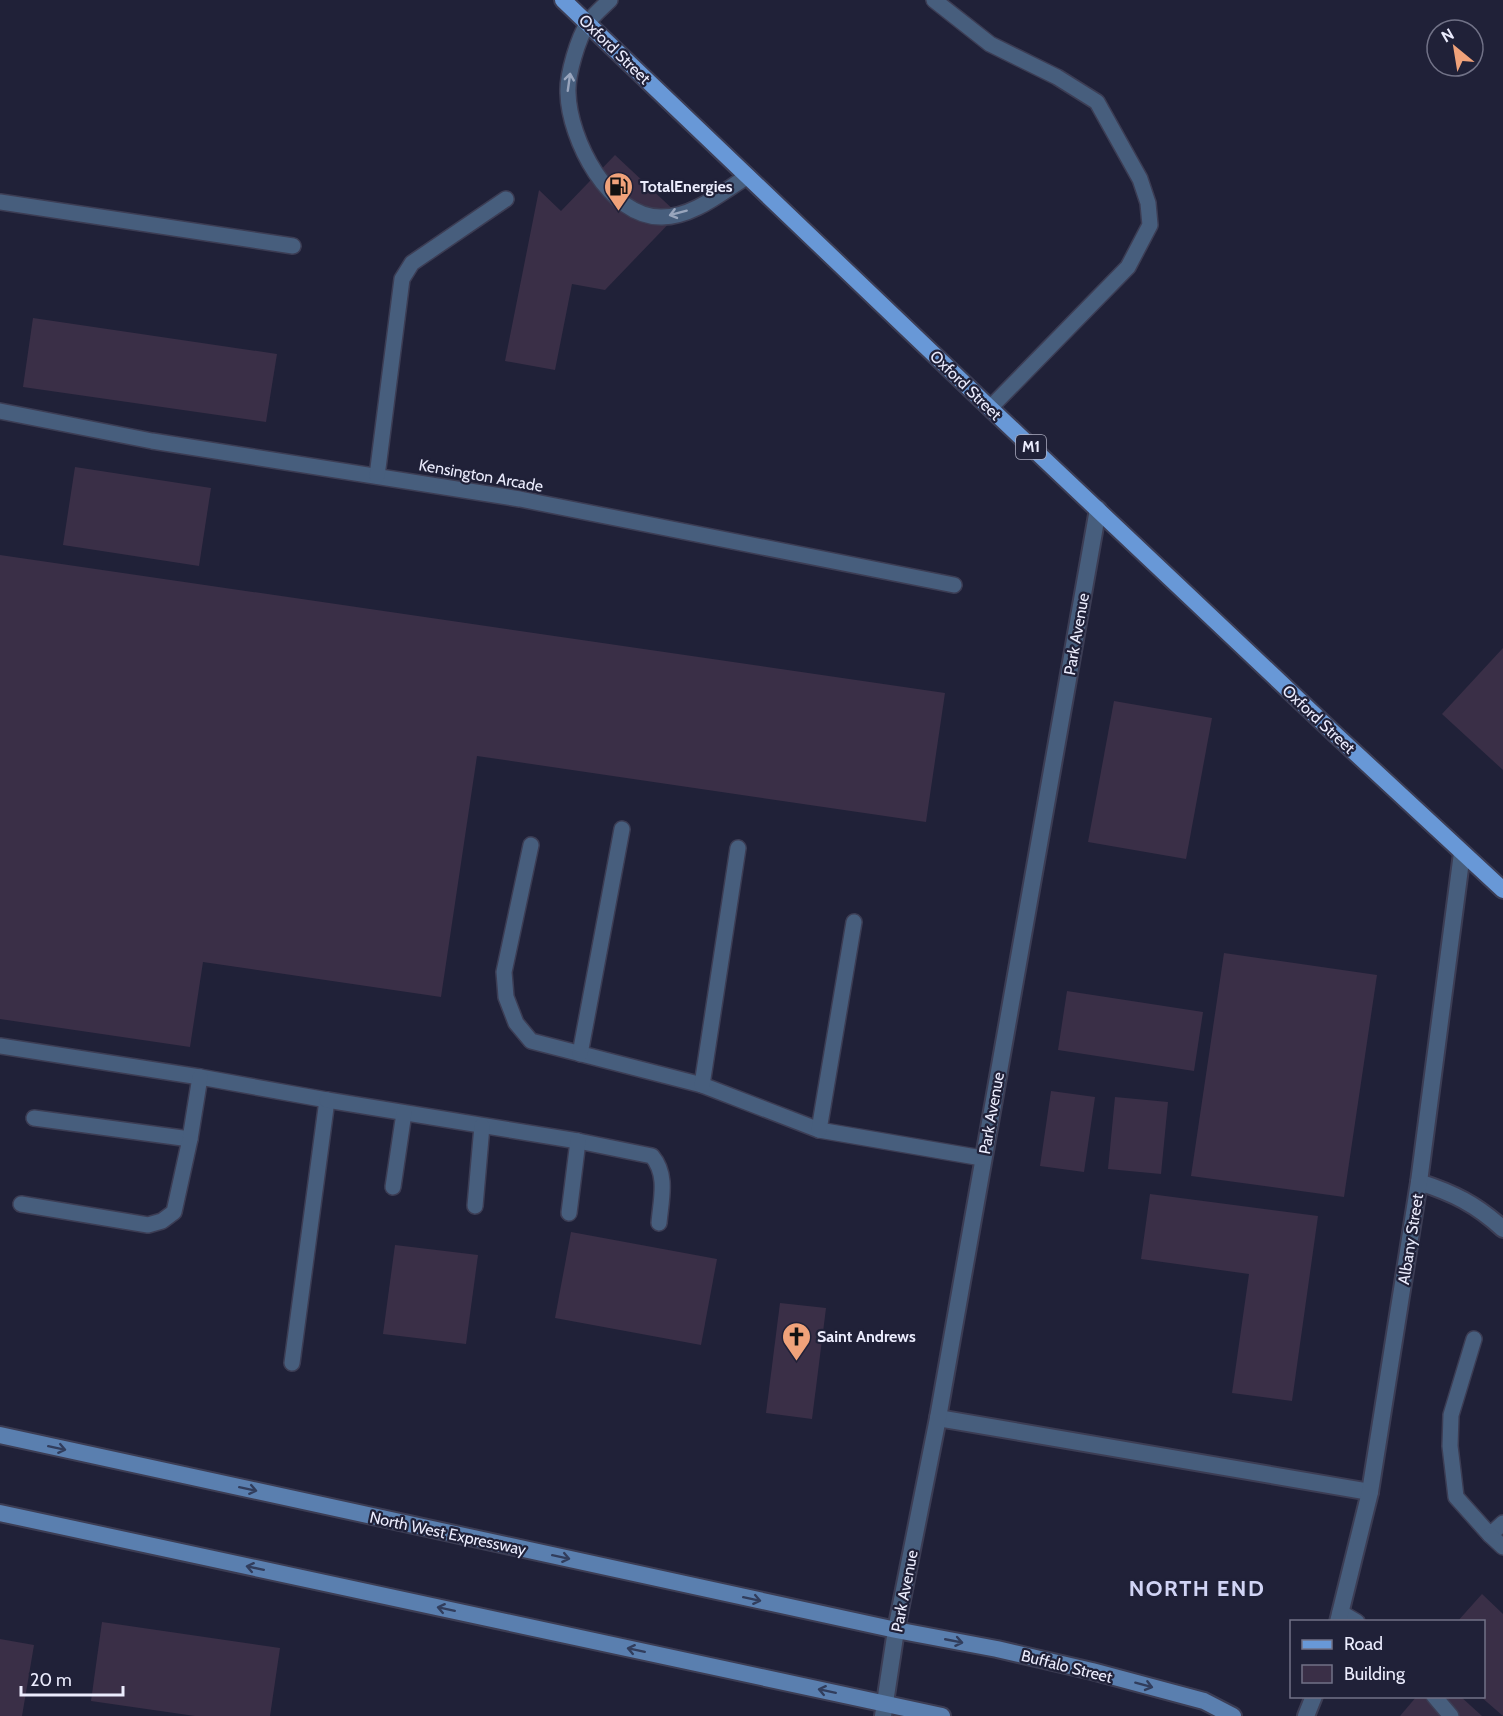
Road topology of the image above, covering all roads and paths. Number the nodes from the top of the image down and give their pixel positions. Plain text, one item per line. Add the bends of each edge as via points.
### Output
1 (563, 0) edge
2 (610, 0) edge
3 (934, 0) edge
4 (587, 23) junction
5 (748, 177) junction
6 (506, 200) dead end
7 (0, 202) edge
8 (293, 246) dead end
9 (990, 408) junction
10 (0, 411) edge
11 (377, 476) junction
12 (1098, 509) junction
13 (954, 585) dead end
14 (622, 829) dead end
15 (531, 844) dead end
16 (738, 848) dead end
17 (1462, 853) junction
18 (1503, 890) edge
19 (854, 922) dead end
20 (0, 1046) edge
21 (580, 1054) junction
22 (200, 1077) junction
23 (702, 1085) junction
24 (327, 1100) junction
25 (404, 1113) junction
26 (34, 1118) dead end
27 (482, 1126) junction
28 (819, 1130) junction
29 (190, 1139) junction
30 (578, 1141) junction
31 (982, 1158) junction
32 (1419, 1182) junction
33 (393, 1187) dead end
34 (21, 1204) dead end
35 (475, 1206) dead end
36 (569, 1213) dead end
37 (660, 1223) dead end
38 (1503, 1229) edge
39 (1474, 1339) dead end
40 (292, 1363) dead end
41 (938, 1418) junction
42 (0, 1435) edge
43 (1370, 1492) junction
44 (0, 1513) edge
45 (1503, 1523) edge
46 (1490, 1535) junction
47 (1503, 1547) edge
48 (1339, 1617) edge
49 (896, 1630) junction
50 (1313, 1698) edge
51 (1436, 1698) edge
52 (884, 1709) edge
53 (942, 1716) edge
54 (1233, 1716) edge
55 (1306, 1716) edge
56 (1451, 1716) edge

1 - 4 main road, Oxford Street / M1
2 - 4 lane
3 - 9 lane via 990,44 1097,102 1140,179 1148,202 1150,225 1128,267
4 - 5 main road, Oxford Street / M1
5 -> 4 lane via 697,207 662,217 646,215 628,206 609,189 584,153 568,92
5 - 9 main road, Oxford Street / M1
6 - 11 lane via 412,263 402,279
7 - 8 lane
9 - 12 main road, Oxford Street / M1
10 - 11 lane, Kensington Arcade via 152,441
11 - 13 lane, Kensington Arcade via 520,499
12 - 17 main road, Oxford Street / M1
12 - 31 street, Park Avenue
14 - 21 lane
15 - 21 lane via 504,972 506,997 516,1023 531,1041
16 - 23 lane
17 - 18 main road, Oxford Street / M1
17 - 32 street, Albany Street
19 - 28 lane
20 - 22 lane
21 - 23 lane
22 - 24 lane
22 - 29 lane
23 - 28 lane
24 - 25 lane
24 - 40 lane
25 - 27 lane
25 - 33 lane
26 - 29 lane
27 - 30 lane
27 - 35 lane
28 - 31 lane
29 - 34 lane via 174,1212 162,1221 148,1225
30 - 36 lane
30 - 37 lane via 652,1156 663,1174
31 - 41 street, Park Avenue
32 - 38 street via 1454,1193
32 - 43 street, Albany Street
39 - 46 lane via 1451,1414 1450,1446 1456,1497
41 - 43 street
41 - 49 street, Park Avenue
42 -> 49 main road, North West Expressway
43 - 48 street, Albany Street
52 -> 44 main road
45 - 46 lane
46 - 47 lane
49 - 52 street, Park Avenue
49 -> 54 main road, Buffalo Street via 1092,1671 1204,1701
50 - 55 street
51 - 56 lane
52 - 53 main road

